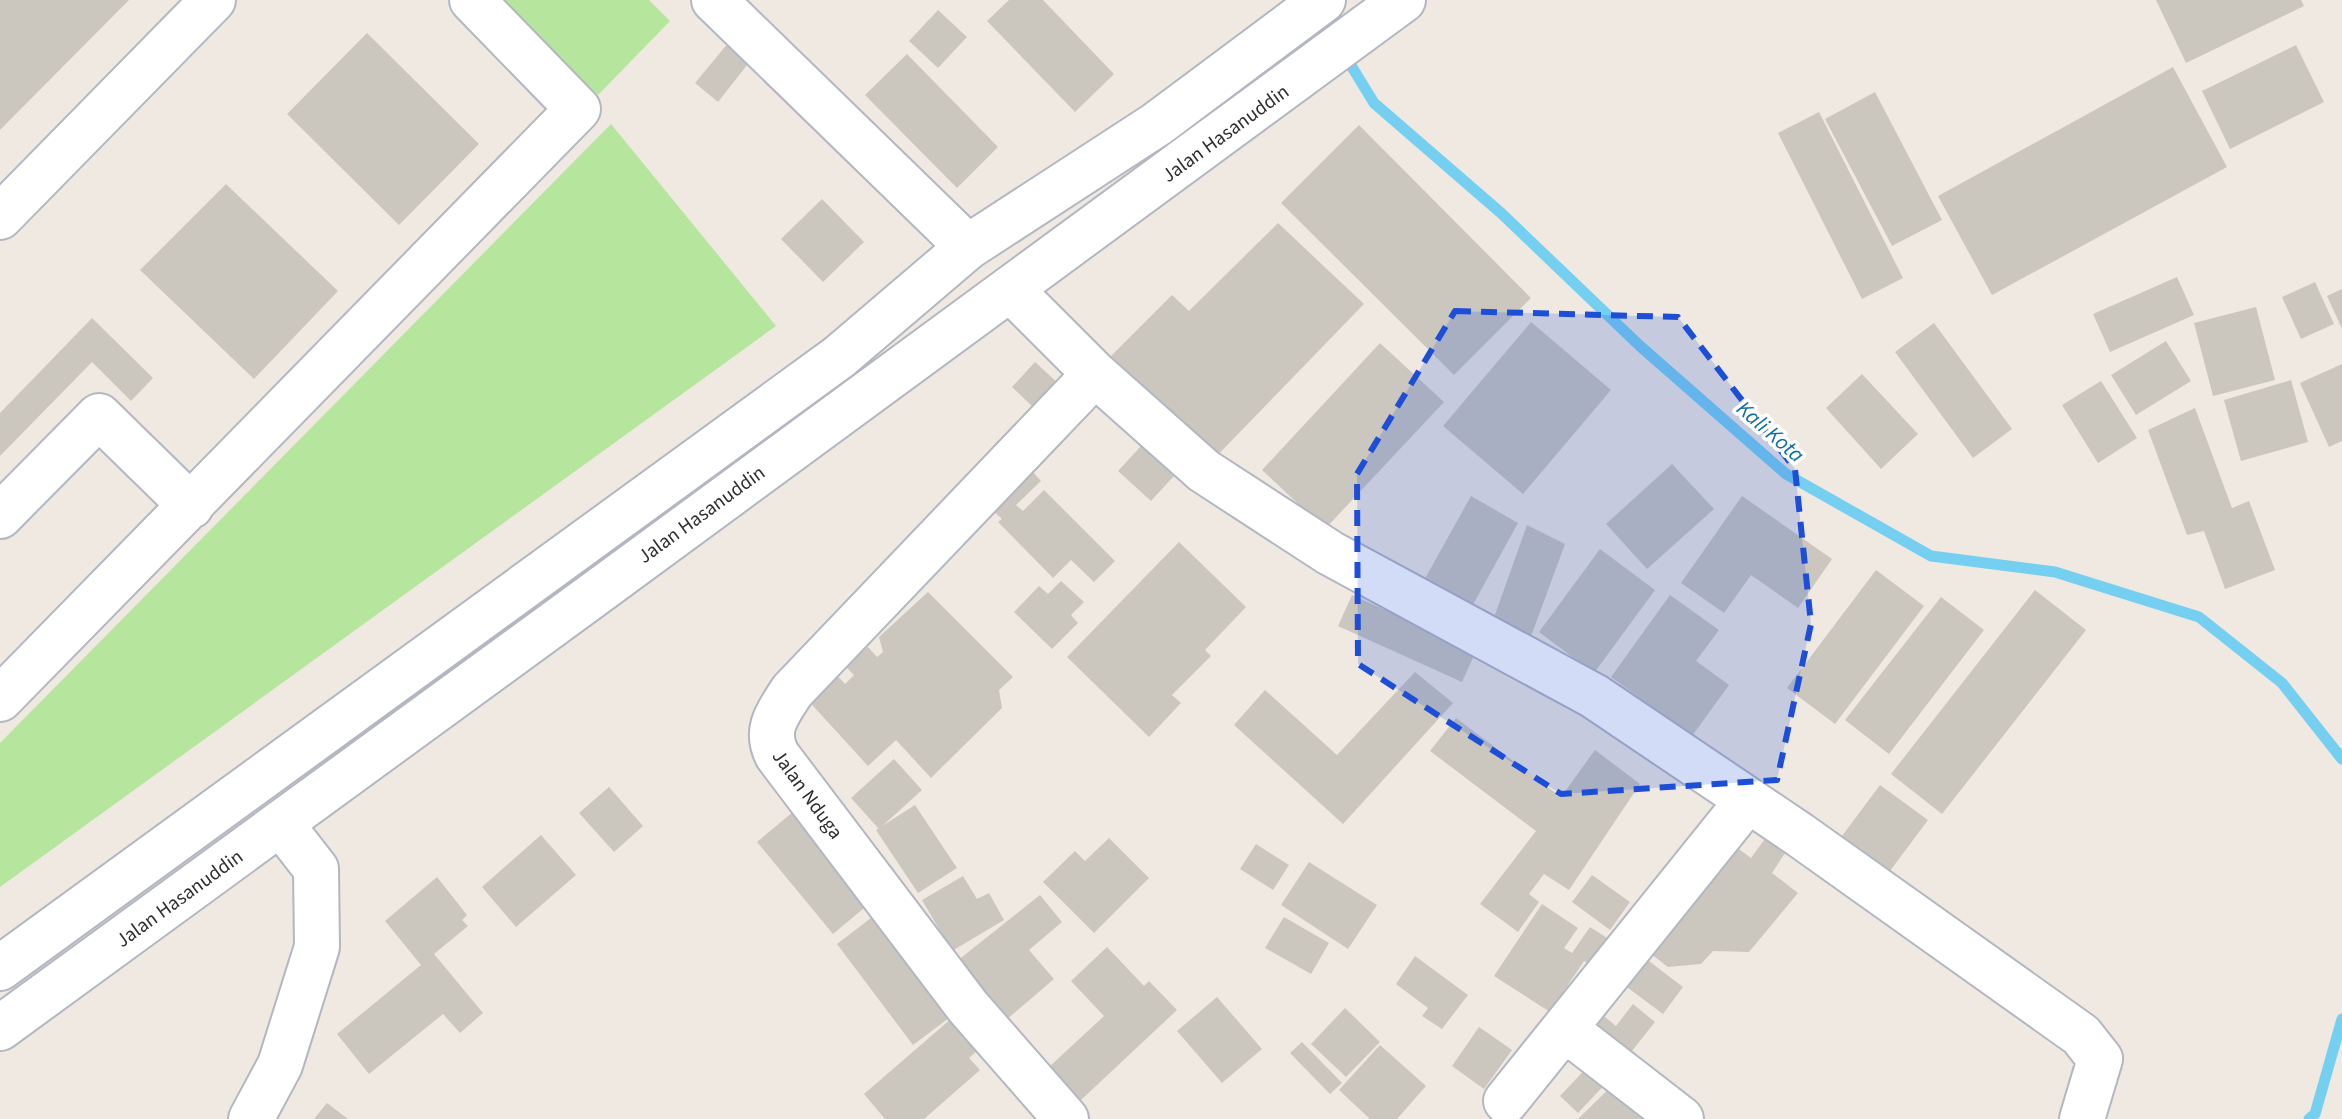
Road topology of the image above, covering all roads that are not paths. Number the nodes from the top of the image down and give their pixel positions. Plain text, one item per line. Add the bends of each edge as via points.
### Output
1 (186, 0) edge
2 (213, 0) edge
3 (472, 0) edge
4 (714, 0) edge
5 (1323, 0) edge
6 (1400, 2) edge
7 (0, 189) edge
8 (0, 217) edge
9 (968, 247) junction
10 (1011, 290) junction
11 (1095, 374) junction
12 (191, 506) junction
13 (0, 516) edge
14 (0, 699) edge
15 (1748, 800) junction
16 (281, 824) junction
17 (0, 968) edge
18 (0, 1028) edge
19 (1565, 1029) junction
20 (1506, 1101) dead end
21 (251, 1119) edge
22 (1066, 1119) edge
23 (1681, 1119) edge
24 (2082, 1119) edge

1 - 7 street
2 - 8 street
3 - 12 street via 578,109
4 - 9 street
5 - 9 street via 1157,124
6 - 10 street, Jalan Hasanuddin
9 - 17 street via 839,357
10 - 11 street
10 - 16 street, Jalan Hasanuddin
11 - 15 street via 1204,471 1330,553 1594,696
11 - 22 street, Jalan Nduga via 792,691 769,739 968,1007
12 - 13 street via 99,416
12 - 14 street
15 - 19 street
15 - 24 street via 2081,1035 2100,1059
16 - 18 street, Jalan Hasanuddin
16 - 21 street via 316,869 317,947 280,1065
19 - 20 street
19 - 23 street

